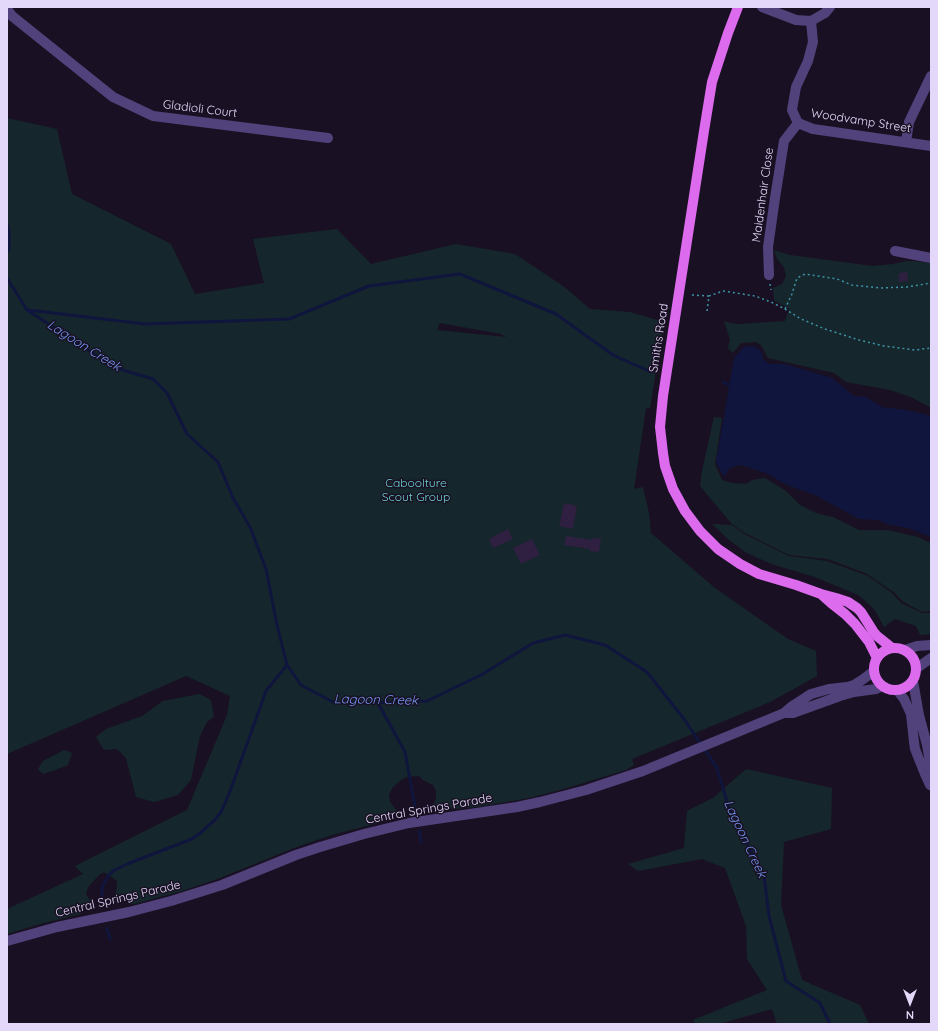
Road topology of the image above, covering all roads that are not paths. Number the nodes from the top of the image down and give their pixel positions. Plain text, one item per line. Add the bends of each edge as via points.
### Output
1 (738, 7) edge
2 (762, 7) edge
3 (830, 7) edge
4 (7, 9) edge
5 (811, 21) junction
6 (931, 76) edge
7 (798, 123) junction
8 (328, 138) dead end
9 (906, 142) junction
10 (931, 146) edge
11 (895, 251) dead end
12 (931, 258) edge
13 (769, 275) dead end
14 (821, 594) junction
15 (931, 645) edge
16 (892, 648) junction
17 (905, 650) junction
18 (877, 658) junction
19 (931, 658) edge
20 (917, 668) junction
21 (874, 672) junction
22 (913, 681) junction
23 (882, 686) junction
24 (897, 690) junction
25 (784, 713) junction
26 (931, 768) edge
27 (931, 785) edge
28 (7, 941) edge

1 - 14 main road, Smiths Road via 712,82 663,396 660,427 663,453 669,478 679,501 692,521 718,550 759,574
2 - 5 street via 796,20
3 - 5 street
4 - 8 street, Gladioli Court via 12,16 113,97 154,116
5 - 7 street, Woodvamp Street via 813,42 808,61 796,87 792,110
6 - 9 street via 909,122
7 - 9 street, Woodvamp Street via 813,129
7 - 13 street, Maidenhair Close via 784,141 768,247
9 - 10 street, Woodvamp Street
11 - 12 street
14 - 16 main road, Smiths Road via 848,602 857,608 872,631
14 - 18 main road, Smiths Road via 855,624
15 - 17 street
16 - 17 main road
16 - 18 main road
17 - 20 main road via 911,654
18 - 21 main road
19 - 20 street
20 - 22 main road
21 - 23 main road
21 - 25 street, Central Springs Parade via 847,687 811,694
22 - 24 main road via 909,686
22 - 26 street
23 - 24 main road
23 - 25 street, Central Springs Parade via 840,696 793,713
24 - 27 street via 911,714 914,742
25 - 28 street, Central Springs Parade via 586,790 492,812 409,823 364,834 296,855 222,885 171,901

